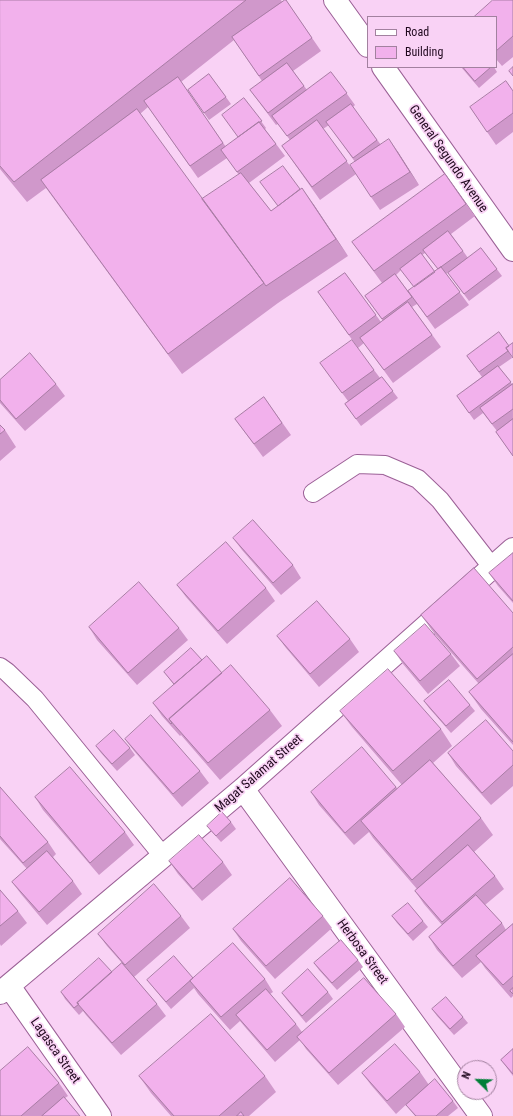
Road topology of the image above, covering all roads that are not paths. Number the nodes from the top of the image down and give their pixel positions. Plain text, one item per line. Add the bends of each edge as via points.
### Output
1 (335, 0) edge
2 (367, 45) edge
3 (384, 68) edge
4 (513, 250) edge
5 (313, 493) dead end
6 (513, 549) edge
7 (492, 567) junction
8 (0, 667) edge
9 (243, 789) junction
10 (164, 856) junction
11 (5, 990) edge
12 (100, 1116) edge
13 (480, 1116) edge

1 - 2 main road
3 - 4 main road, General Segundo Avenue
5 - 7 lane via 357,464 385,465 418,479 440,500
6 - 7 main road, Magat Salamat Street
7 - 9 main road, Magat Salamat Street
8 - 10 lane via 35,699
9 - 10 main road, Magat Salamat Street
9 - 13 main road, Herbosa Street
10 - 11 main road, Magat Salamat Street
11 - 12 main road, Lagasca Street

